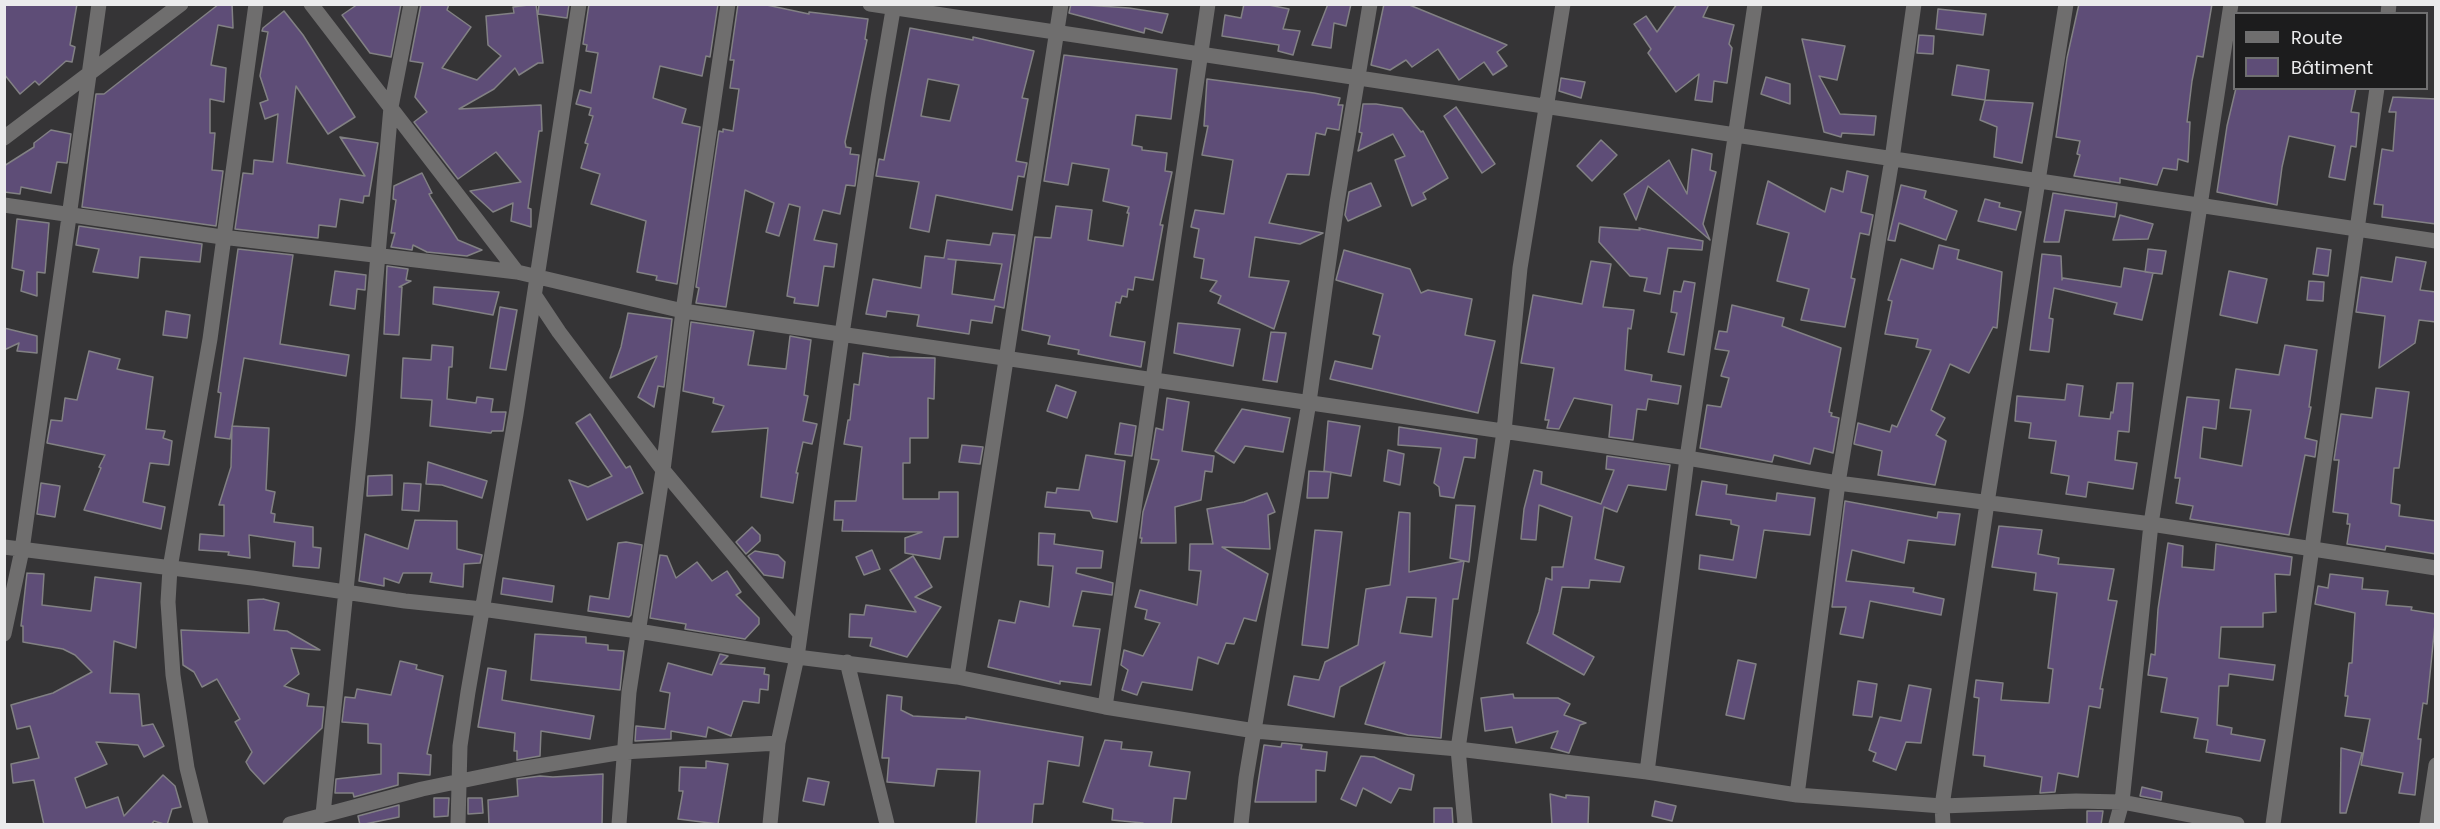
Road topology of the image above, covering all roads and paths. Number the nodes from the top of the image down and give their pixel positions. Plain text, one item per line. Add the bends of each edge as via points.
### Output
1 (99, 4) edge
2 (181, 4) edge
3 (256, 4) edge
4 (311, 4) edge
5 (411, 4) edge
6 (579, 4) edge
7 (728, 4) edge
8 (870, 4) edge
9 (1061, 4) edge
10 (1209, 4) edge
11 (1370, 4) edge
12 (1563, 4) edge
13 (1755, 4) edge
14 (1914, 4) edge
15 (2066, 4) edge
16 (2231, 4) edge
17 (894, 6) edge
18 (1057, 33) junction
19 (1200, 55) junction
20 (89, 72) junction
21 (1359, 78) junction
22 (2377, 90) edge
23 (1546, 106) junction
24 (391, 107) junction
25 (1735, 135) junction
26 (4, 138) edge
27 (1892, 159) junction
28 (2038, 181) junction
29 (4, 205) edge
30 (2202, 206) junction
31 (68, 214) junction
32 (2356, 229) junction
33 (222, 237) junction
34 (2436, 241) edge
35 (377, 256) junction
36 (517, 272) junction
37 (537, 277) junction
38 (535, 296) junction
39 (683, 311) junction
40 (842, 334) junction
41 (1005, 358) junction
42 (1152, 380) junction
43 (1309, 402) junction
44 (1504, 431) junction
45 (1687, 458) junction
46 (663, 470) junction
47 (1838, 483) junction
48 (1987, 503) junction
49 (2151, 524) junction
50 (4, 546) edge
51 (2311, 549) junction
52 (22, 550) junction
53 (170, 568) junction
54 (2436, 568) edge
55 (346, 593) junction
56 (482, 609) junction
57 (638, 631) junction
58 (4, 634) edge
59 (800, 634) junction
60 (797, 657) junction
61 (847, 662) junction
62 (957, 677) junction
63 (1105, 707) junction
64 (1255, 731) junction
65 (778, 743) junction
66 (1458, 749) junction
67 (623, 752) junction
68 (2436, 765) edge
69 (1647, 772) junction
70 (459, 781) junction
71 (1797, 795) junction
72 (2122, 802) junction
73 (1942, 806) junction
74 (324, 814) junction
75 (201, 825) edge
76 (290, 825) edge
77 (458, 825) edge
78 (619, 825) edge
79 (770, 825) edge
80 (887, 825) edge
81 (1241, 825) edge
82 (1465, 825) edge
83 (1943, 825) edge
84 (2116, 825) edge
85 (2237, 825) edge
86 (2273, 825) edge
87 (2427, 825) edge

1 - 20 street
2 - 20 street
3 - 33 street
4 - 24 street
5 - 24 street
6 - 37 street
7 - 39 street
8 - 17 street
9 - 18 street
10 - 19 street
11 - 21 street
12 - 23 street
13 - 25 street
14 - 27 street
15 - 28 street
16 - 30 street
17 - 18 street
17 - 40 street
18 - 19 street
18 - 41 street
19 - 21 street
19 - 42 street
20 - 26 street
20 - 31 street
21 - 23 street
21 - 43 street via 1336,203
22 - 32 street
23 - 25 street
23 - 44 street via 1520,268
24 - 35 street
24 - 36 street
25 - 27 street
25 - 45 street
27 - 28 street
27 - 47 street
28 - 30 street
28 - 48 street
29 - 31 street
30 - 32 street
30 - 49 street
31 - 33 street
31 - 52 street
32 - 34 street
32 - 51 street
33 - 35 street
33 - 53 street via 210,339
35 - 36 street
35 - 55 street
36 - 37 street
37 - 38 street
37 - 39 street
38 - 46 street
38 - 56 street
39 - 40 street
39 - 46 street
40 - 41 street
40 - 59 street
41 - 42 street
41 - 62 street
42 - 43 street
42 - 63 street
43 - 44 street
43 - 64 street
44 - 45 street
44 - 66 street
45 - 47 street
45 - 69 street
46 - 57 street
46 - 59 street
47 - 48 street
47 - 71 street
48 - 49 street
48 - 73 street
49 - 51 street
49 - 72 street
50 - 52 street
51 - 54 street
51 - 86 street
52 - 53 street
52 - 58 street
53 - 55 street
53 - 75 street via 173,675 187,768
55 - 56 street
55 - 74 street
56 - 57 street
56 - 70 street via 460,746
57 - 60 street
57 - 67 street
59 - 60 street
60 - 61 street
60 - 65 street
61 - 62 street
61 - 80 street
62 - 63 street
63 - 64 street
64 - 66 street
64 - 81 street
65 - 67 street
65 - 79 street
66 - 69 street
66 - 82 street
67 - 70 street
67 - 78 street
68 - 87 street
69 - 71 street
70 - 74 street
70 - 77 street
71 - 73 street
72 - 73 street
72 - 84 street
72 - 85 street
73 - 83 street
74 - 76 street

